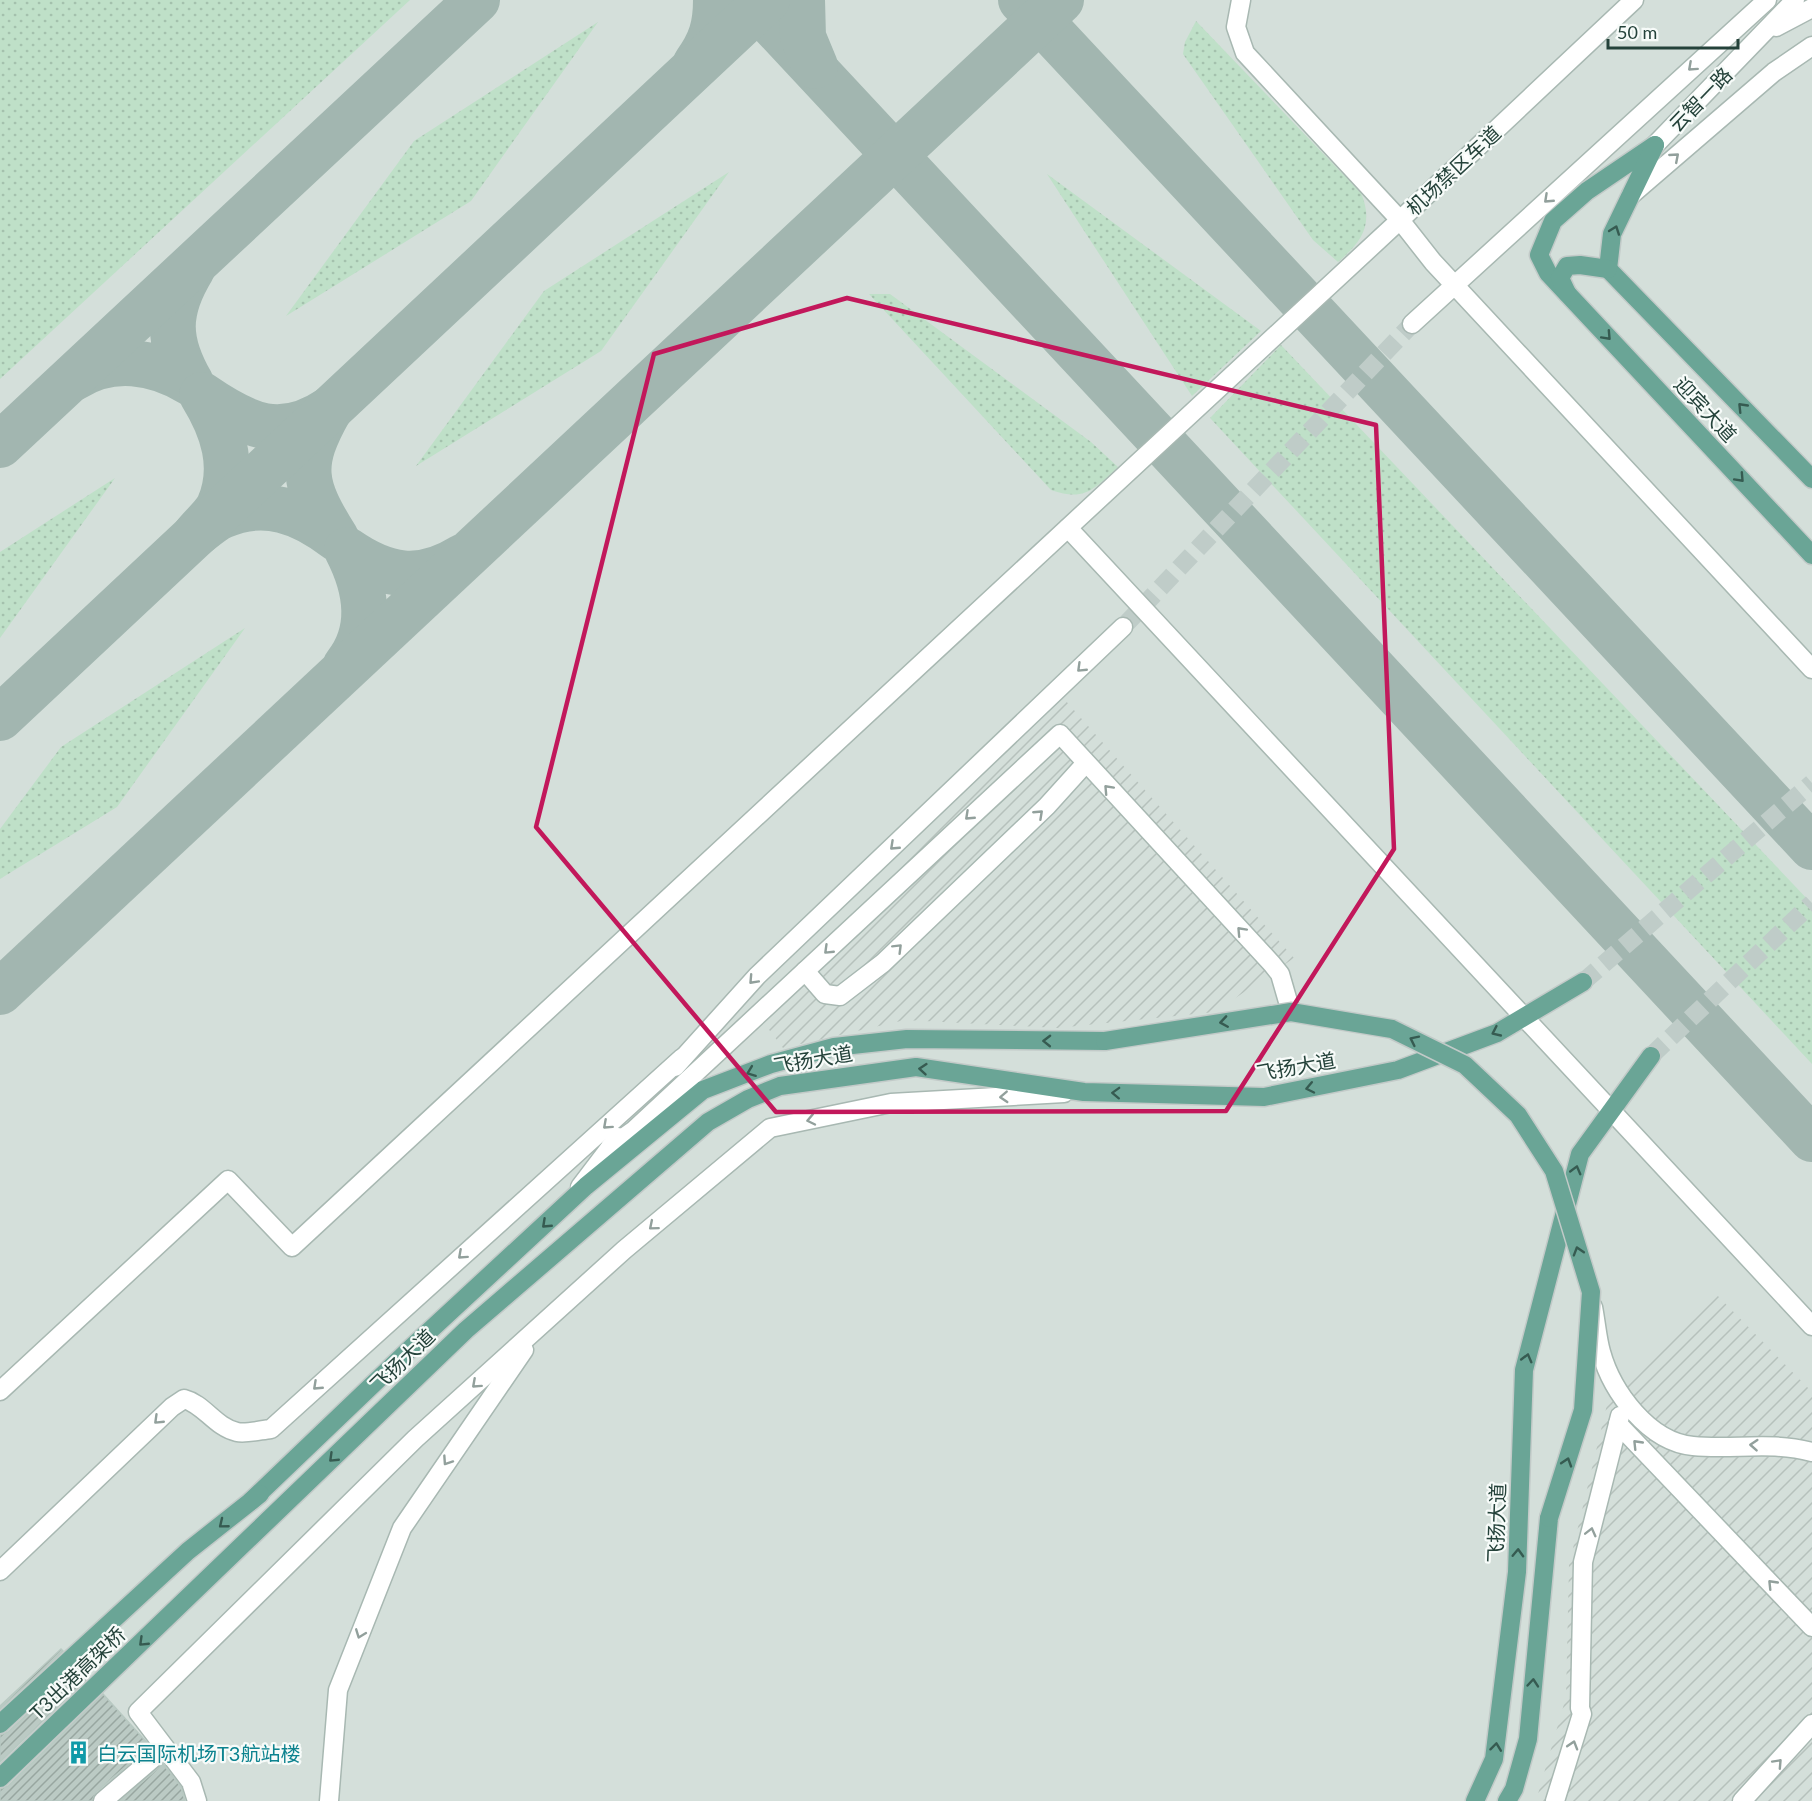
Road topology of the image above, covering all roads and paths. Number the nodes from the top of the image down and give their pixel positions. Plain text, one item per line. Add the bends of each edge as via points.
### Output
1 (1241, 0) edge
2 (1634, 0) edge
3 (1767, 0) edge
4 (1795, 0) edge
5 (1812, 8) edge
6 (1762, 34) junction
7 (1812, 46) edge
8 (1655, 145) junction
9 (1631, 195) junction
10 (1400, 220) junction
11 (1608, 269) junction
12 (1567, 293) junction
13 (1412, 324) tunnel mouth
14 (1812, 479) edge
15 (1068, 528) junction
16 (1812, 555) edge
17 (1123, 627) tunnel mouth
18 (1812, 669) edge
19 (1085, 764) junction
20 (805, 971) junction
21 (1583, 982) tunnel mouth
22 (1291, 1012) junction
23 (1651, 1056) tunnel mouth
24 (682, 1058) junction
25 (1084, 1092) junction
26 (610, 1147) junction
27 (566, 1206) junction
28 (1590, 1292) junction
29 (540, 1326) junction
30 (1812, 1326) edge
31 (466, 1330) junction
32 (0, 1391) edge
33 (1624, 1400) junction
34 (1618, 1425) junction
35 (1812, 1452) edge
36 (251, 1501) junction
37 (0, 1571) edge
38 (185, 1601) joint
39 (1812, 1627) edge
40 (0, 1724) edge
41 (1812, 1724) edge
42 (165, 1748) junction
43 (0, 1778) edge
44 (103, 1801) edge
45 (197, 1801) edge
46 (329, 1801) edge
47 (1475, 1801) edge
48 (1507, 1801) edge
49 (1555, 1801) edge
50 (1743, 1801) edge

1 - 10 street, 机场禁区车道 via 1236,27 1245,53
2 - 10 street, 机场禁区车道
3 -> 13 street
4 - 6 street, 云智一路
5 - 6 street
6 - 8 street, 云智一路
9 -> 7 street via 1774,72
8 - 9 main road
8 - 12 main road, 迎宾大道 via 1587,191 1553,220 1539,255 1548,273
11 -> 9 main road via 1612,234
10 - 15 street
10 - 18 street via 1433,262
11 - 12 main road via 1567,266 1560,278
14 -> 11 main road, 迎宾大道
12 -> 16 main road, 迎宾大道
15 - 30 street
15 - 32 street via 292,1247 228,1180
17 -> 24 street via 757,976
20 -> 19 street via 825,994 840,996 883,963 1047,806
19 -> 20 street via 1060,734
22 -> 19 street via 1280,974
20 - 26 street via 634,1130
21 -> 25 main road, 飞扬大道 via 1497,1033 1398,1070 1263,1098
22 -> 27 main road, bridge via 1105,1041 908,1039 834,1047 771,1064 703,1090
28 -> 22 main road, bridge via 1554,1171 1518,1115 1465,1065 1392,1029
47 -> 23 main road, 飞扬大道 via 1494,1759 1517,1572 1524,1370 1580,1154
24 - 26 street
24 -> 37 street via 271,1429 238,1433 217,1423 194,1401 183,1399
25 -> 29 street via 891,1103 771,1128 624,1250
25 -> 31 main road, 飞扬大道 via 916,1067 780,1086 708,1122
26 - 27 street
27 -> 36 main road
28 - 33 street, bridge via 1601,1354
48 -> 28 main road, bridge via 1528,1739 1549,1518 1583,1410
29 -> 42 street via 415,1439 138,1712
29 -> 46 street via 402,1528 338,1690
31 - 36 main road
31 -> 38 main road, 飞扬大道
33 - 34 street
35 -> 33 street via 1744,1444 1691,1446 1653,1432
39 -> 34 street
49 -> 34 street via 1582,1714 1583,1562
36 -> 40 main road via 188,1551
38 -> 43 main road, T3出港高架桥
50 -> 41 street
42 - 44 street
42 - 45 street via 191,1782

